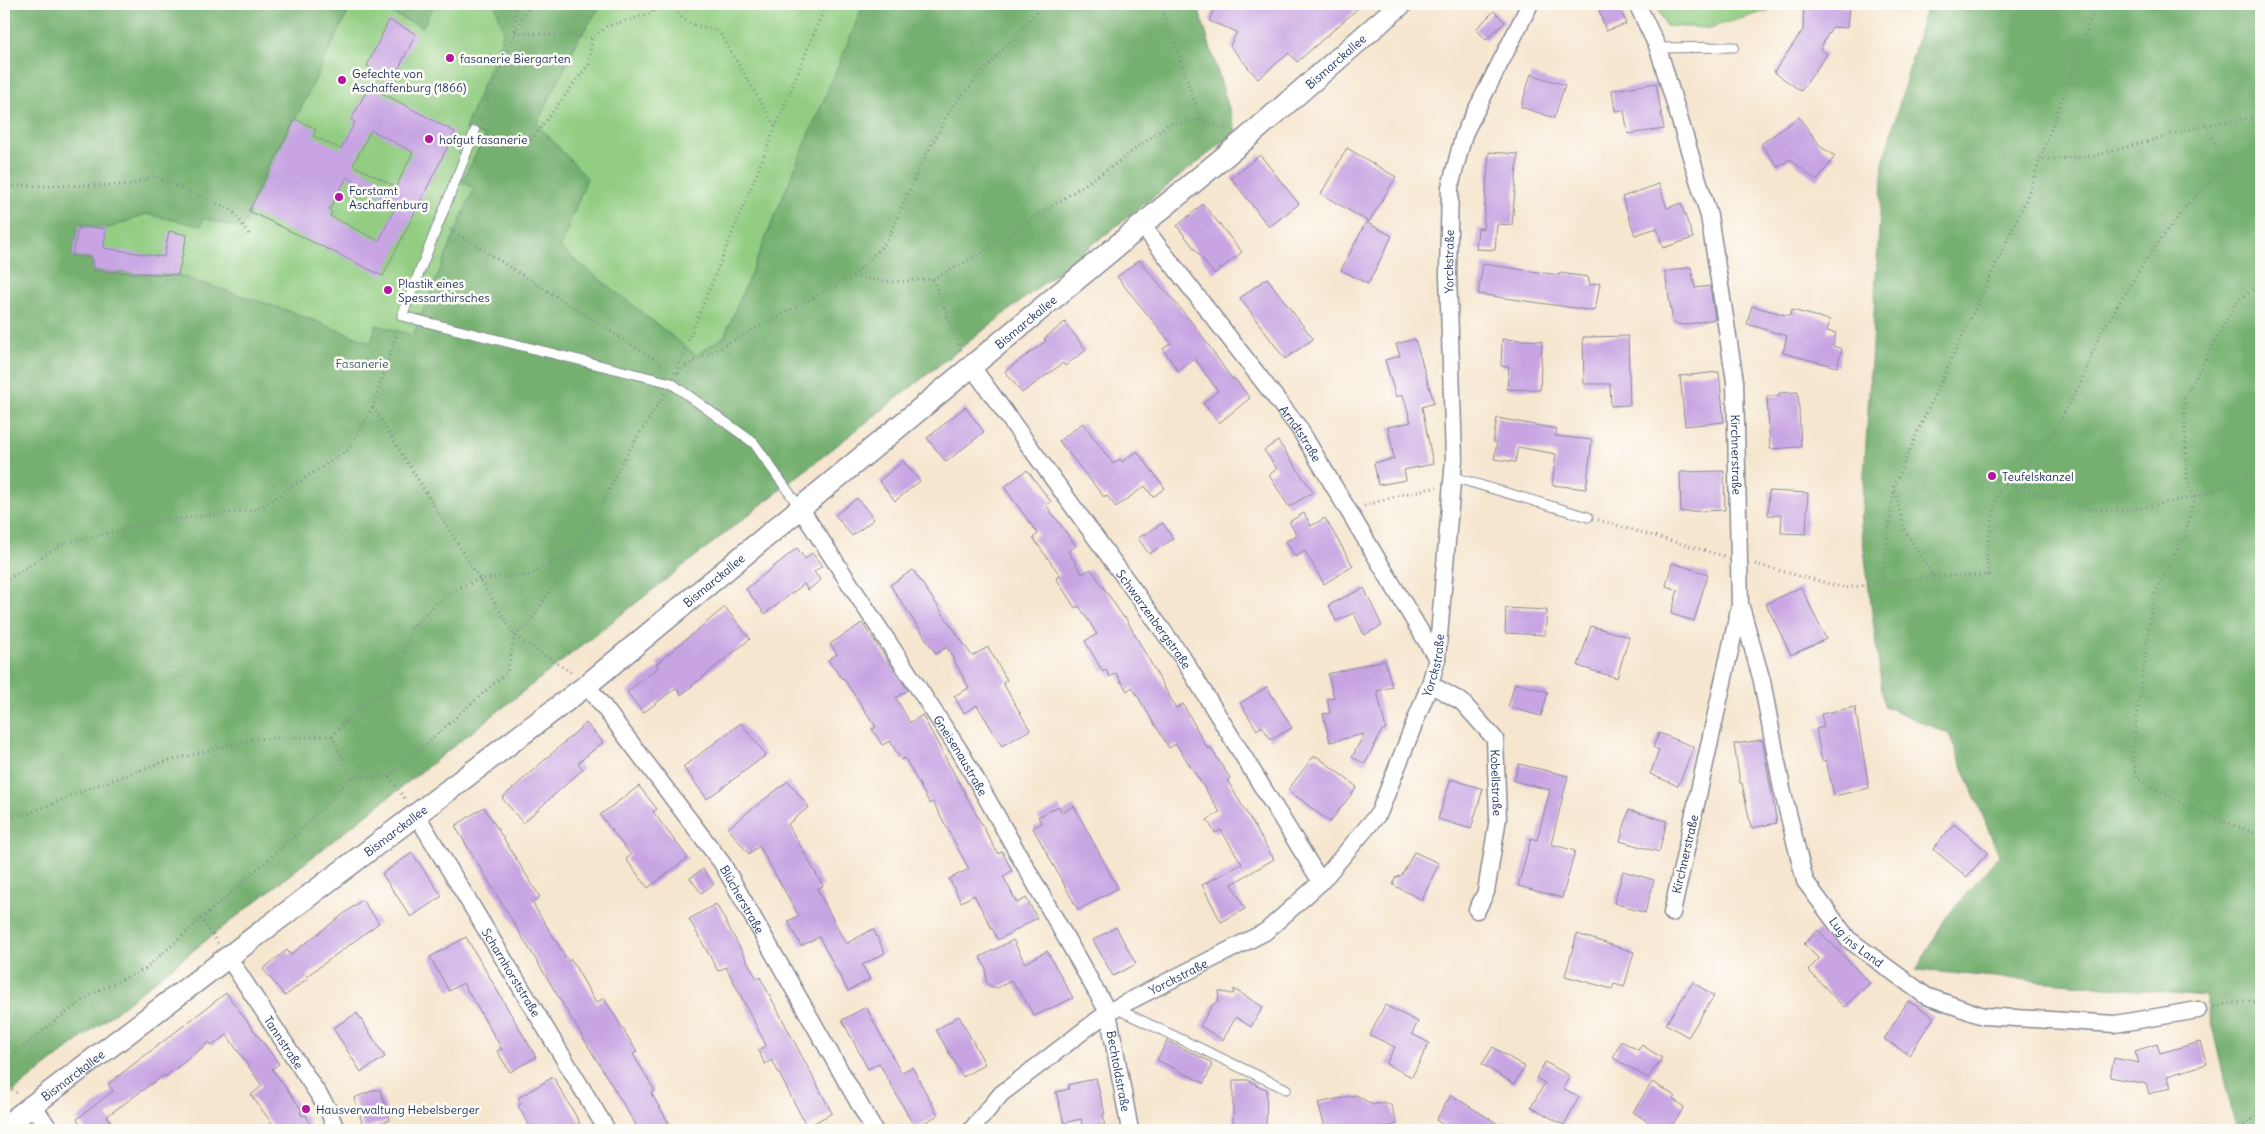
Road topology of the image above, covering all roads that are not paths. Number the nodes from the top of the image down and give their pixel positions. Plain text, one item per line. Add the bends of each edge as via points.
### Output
1 (1401, 4) edge
2 (1530, 4) edge
3 (1637, 4) edge
4 (1734, 47) dead end
5 (1658, 48) junction
6 (475, 131) road end
7 (1142, 225) junction
8 (967, 360) junction
9 (1453, 477) junction
10 (800, 508) junction
11 (1588, 517) road end
12 (1740, 605) junction
13 (1437, 659) junction
14 (1430, 684) junction
15 (587, 685) junction
16 (416, 814) junction
17 (1321, 882) junction
18 (1477, 910) dead end
19 (1672, 913) dead end
20 (228, 957) junction
21 (1111, 1010) junction
22 (2198, 1010) road end
23 (1286, 1089) dead end
24 (34, 1105) junction
25 (4, 1127) edge
26 (50, 1130) edge
27 (336, 1130) edge
28 (607, 1130) edge
29 (874, 1130) edge
30 (971, 1130) edge
31 (1130, 1130) edge

1 - 7 street, Bismarckallee
2 - 9 street, Yorckstraße via 1464,134 1450,187 1448,274
3 - 5 street, Kirchnerstraße
4 - 5 lane
5 - 12 street, Kirchnerstraße via 1709,216 1735,381
6 - 10 lane via 402,316 671,383 754,443
7 - 8 street, Bismarckallee
7 - 13 street, Arndtstraße via 1299,428
8 - 10 street, Bismarckallee
8 - 17 street, Schwarzenbergstraße via 1182,657
9 - 11 lane
9 - 13 street, Yorckstraße
10 - 15 street, Bismarckallee
10 - 21 street, Gneisenaustraße via 961,753
12 - 19 street, Kirchnerstraße
12 - 22 street, Lug ins Land via 1762,681 1782,789 1804,881 1848,939 1926,996 1983,1016 2115,1024
13 - 14 street, Yorckstraße
14 - 17 street, Yorckstraße via 1379,813
14 - 18 street, Kobellstraße via 1462,702 1495,739 1498,818 1486,892
15 - 16 street, Bismarckallee
15 - 29 street, Blücherstraße via 722,863
16 - 20 street, Bismarckallee
16 - 28 street, Scharnhorststraße
17 - 21 street, Yorckstraße via 1265,932
20 - 24 street, Bismarckallee
20 - 27 street, Tannstraße via 328,1109
21 - 23 lane
21 - 30 street, Yorckstraße via 1001,1094
21 - 31 street, Bechtoldstraße
24 - 25 street, Bismarckallee
24 - 26 street

